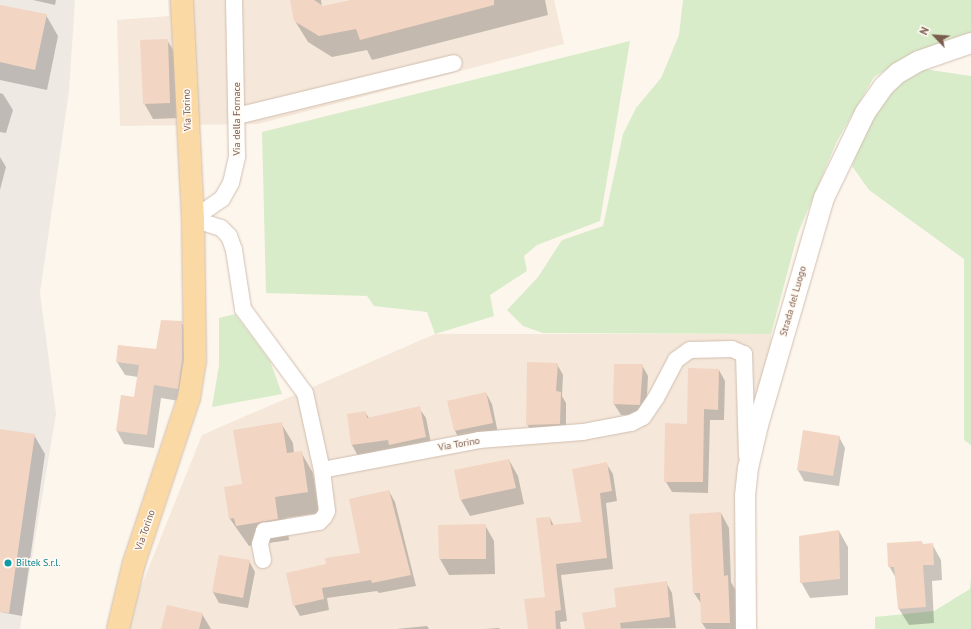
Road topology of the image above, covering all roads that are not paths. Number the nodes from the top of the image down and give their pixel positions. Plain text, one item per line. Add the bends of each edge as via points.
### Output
1 (182, 0) edge
2 (234, 0) edge
3 (971, 43) edge
4 (454, 63) dead end
5 (237, 116) junction
6 (193, 219) junction
7 (748, 468) junction
8 (322, 470) junction
9 (263, 560) dead end
10 (118, 629) edge
11 (746, 629) edge

1 - 6 main road, Via Torino
2 - 5 street, Via della Fornace
3 - 7 street, Strada del Luogo via 919,61 898,73 884,86 865,113 824,198 764,403
4 - 5 street
5 - 6 street, Via della Fornace via 238,156 231,183 222,199
6 - 8 street via 221,228 230,236 243,309 305,393
6 - 10 main road, Via Torino via 196,330 195,361 189,398 134,563
7 - 8 street, Via Torino via 745,420 746,366 744,354 732,349 690,350 682,353 656,398 642,417 631,423 583,432 479,440
7 - 11 street, Strada del Luogo via 745,496
8 - 9 street via 326,511 324,517 318,522 264,532 260,544

